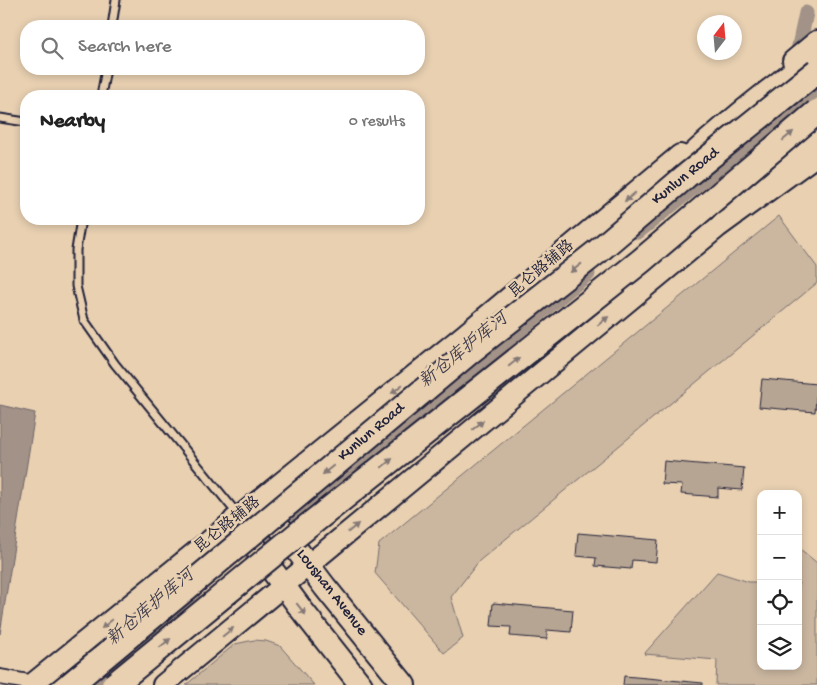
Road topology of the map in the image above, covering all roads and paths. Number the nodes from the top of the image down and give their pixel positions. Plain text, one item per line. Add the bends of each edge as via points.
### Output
1 (116, 0) edge
2 (113, 20) edge
3 (814, 45) edge
4 (817, 71) edge
5 (105, 75) edge
6 (103, 90) edge
7 (817, 112) edge
8 (0, 118) edge
9 (20, 121) edge
10 (817, 135) edge
11 (817, 155) edge
12 (80, 225) edge
13 (597, 252) junction
14 (641, 260) junction
15 (260, 500) junction
16 (237, 518) junction
17 (303, 557) junction
18 (278, 578) junction
19 (0, 677) edge
20 (33, 684) edge
21 (70, 685) edge
22 (114, 685) edge
23 (163, 685) edge
24 (361, 685) edge
25 (404, 685) edge

1 - 2 lane
3 - 13 highway, bridge via 758,100 698,150
3 -> 15 main road, 昆仑路辅路
4 - 13 highway, Kunlun Road, bridge
5 - 6 lane
14 -> 7 highway, Kunlun Road, bridge
8 - 9 lane
10 - 14 highway, bridge
17 -> 11 main road via 718,227
12 - 16 lane via 76,286 84,320
13 -> 21 highway, Kunlun Road, bridge via 464,357
22 -> 14 highway, Kunlun Road, bridge
15 - 16 main road, 昆仑路辅路
15 - 17 main road, Loushan Avenue, bridge
16 - 18 main road, Loushan Avenue, bridge
16 -> 20 main road, 昆仑路辅路
17 - 18 main road
17 - 25 main road, Loushan Avenue
23 -> 18 main road
18 -> 24 main road, Loushan Avenue
19 - 20 street

